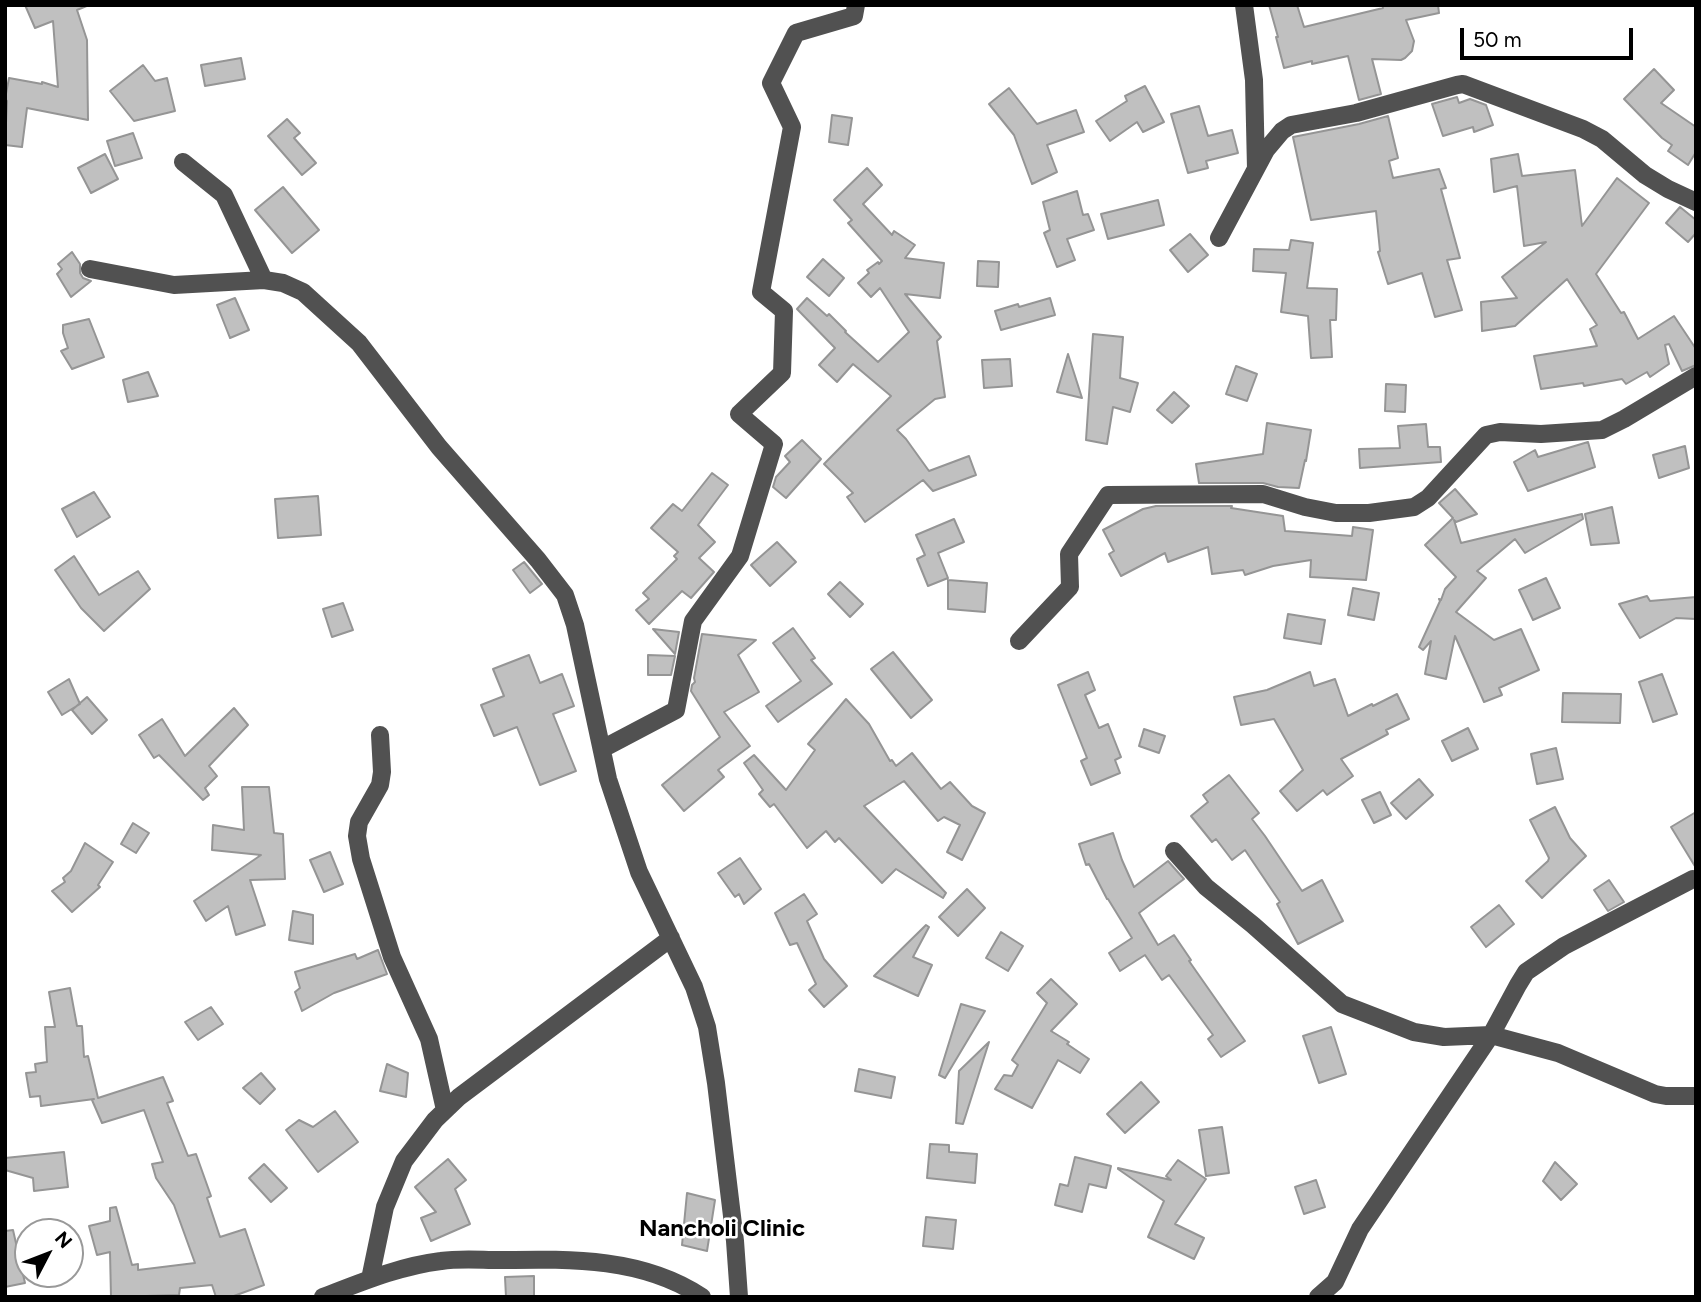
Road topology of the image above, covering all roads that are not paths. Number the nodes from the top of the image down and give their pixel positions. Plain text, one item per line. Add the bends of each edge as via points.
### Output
1 (856, 5) edge
2 (1244, 5) edge
3 (183, 162) dead end
4 (1256, 169) junction
5 (1696, 202) edge
6 (1219, 238) dead end
7 (90, 269) dead end
8 (264, 280) junction
9 (1696, 376) edge
10 (1019, 641) dead end
11 (380, 735) dead end
12 (602, 748) junction
13 (1174, 851) dead end
14 (1693, 879) dead end
15 (671, 938) junction
16 (1491, 1035) junction
17 (1696, 1096) edge
18 (444, 1110) junction
19 (370, 1279) junction
20 (323, 1297) edge
21 (702, 1297) edge
22 (739, 1297) edge
23 (1318, 1297) edge

1 - 12 street via 854,16 796,33 771,83 792,127 761,292 784,312 782,373 739,414 774,444 740,556 693,621 676,710
2 - 4 street via 1254,80
3 - 8 street via 224,195
4 - 5 street via 1272,141 1291,125 1463,85 1583,129 1668,190
4 - 6 street
7 - 8 street via 174,285
8 - 12 street via 303,292 359,343 439,447 565,594
9 - 10 street via 1602,430 1486,435 1428,498 1414,507 1336,513 1264,494 1108,495 1069,554 1070,587
11 - 18 street via 380,785 356,836 392,957 429,1039
12 - 15 street via 639,872
13 - 16 street via 1206,887 1342,1004 1414,1032 1444,1037
14 - 16 street via 1564,946 1526,972
15 - 18 street
15 - 22 street via 707,1027
16 - 17 street via 1558,1053 1655,1094
16 - 23 street via 1360,1229 1335,1282
18 - 19 street via 404,1161 385,1207
19 - 20 street
19 - 21 street via 442,1261 614,1263 657,1273

